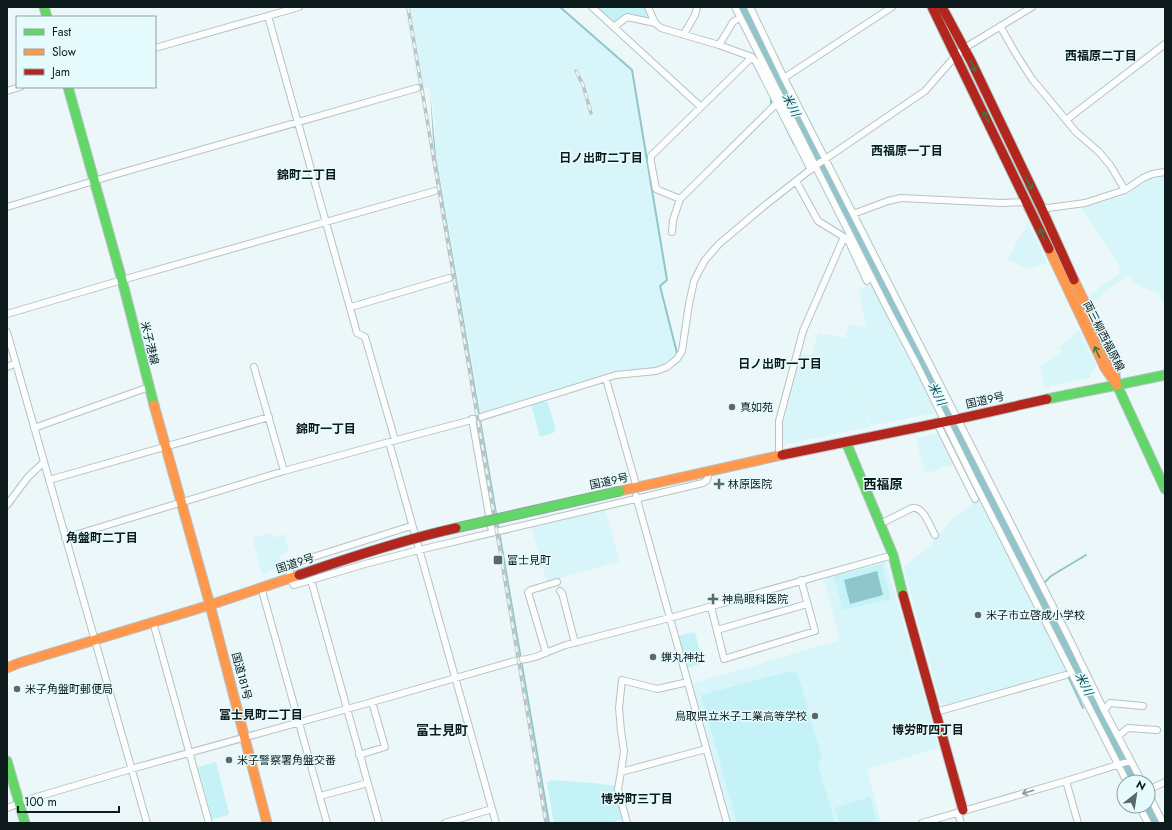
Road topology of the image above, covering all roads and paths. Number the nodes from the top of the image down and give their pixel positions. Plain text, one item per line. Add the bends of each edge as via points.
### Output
1 (299, 7) edge
2 (592, 7) edge
3 (648, 7) edge
4 (697, 7) edge
5 (735, 7) edge
6 (750, 7) edge
7 (892, 7) edge
8 (932, 7) edge
9 (942, 7) edge
10 (1032, 7) edge
11 (268, 16) junction
12 (736, 20) dead end
13 (655, 23) junction
14 (1000, 26) junction
15 (614, 27) junction
16 (684, 34) junction
17 (1165, 44) edge
18 (719, 45) junction
19 (156, 48) edge
20 (964, 49) junction
21 (956, 56) junction
22 (752, 57) junction
23 (784, 78) junction
24 (17, 88) edge
25 (68, 88) edge
26 (417, 88) dead end
27 (7, 91) edge
28 (776, 104) junction
29 (701, 108) junction
30 (1066, 120) junction
31 (297, 122) junction
32 (825, 160) junction
33 (814, 167) junction
34 (1165, 172) edge
35 (94, 180) junction
36 (796, 181) junction
37 (1125, 190) junction
38 (435, 191) dead end
39 (680, 199) junction
40 (1027, 202) junction
41 (7, 206) edge
42 (1041, 208) junction
43 (853, 214) junction
44 (326, 221) junction
45 (672, 232) dead end
46 (844, 237) junction
47 (865, 257) junction
48 (449, 278) dead end
49 (122, 280) junction
50 (867, 281) dead end
51 (892, 305) junction
52 (351, 307) junction
53 (7, 314) edge
54 (7, 332) edge
55 (16, 363) junction
56 (7, 367) edge
57 (254, 367) dead end
58 (1165, 375) edge
59 (606, 379) junction
60 (1117, 385) junction
61 (149, 387) junction
62 (269, 417) junction
63 (478, 417) junction
64 (956, 419) junction
65 (939, 422) junction
66 (34, 428) junction
67 (392, 441) junction
68 (846, 442) junction
69 (166, 447) junction
70 (779, 456) junction
71 (44, 462) junction
72 (284, 471) junction
73 (50, 480) junction
74 (1165, 489) edge
75 (636, 494) junction
76 (974, 499) dead end
77 (182, 501) junction
78 (7, 505) edge
79 (880, 524) junction
80 (411, 526) junction
81 (492, 532) junction
82 (935, 535) dead end
83 (65, 538) junction
84 (419, 550) junction
85 (893, 555) junction
86 (289, 578) junction
87 (311, 580) junction
88 (801, 580) junction
89 (557, 582) dead end
90 (261, 587) junction
91 (560, 591) dead end
92 (807, 604) junction
93 (210, 605) junction
94 (711, 607) junction
95 (670, 618) junction
96 (152, 622) junction
97 (717, 630) junction
98 (94, 640) junction
99 (574, 643) junction
100 (546, 653) junction
101 (7, 668) edge
102 (1066, 674) dead end
103 (455, 679) junction
104 (688, 682) junction
105 (372, 702) junction
106 (1143, 706) dead end
107 (347, 709) junction
108 (1104, 710) junction
109 (936, 712) junction
110 (300, 723) junction
111 (1157, 730) dead end
112 (1118, 736) junction
113 (246, 737) junction
114 (706, 749) junction
115 (189, 753) junction
116 (359, 754) junction
117 (7, 761) edge
118 (1129, 761) junction
119 (1119, 765) junction
120 (131, 769) junction
121 (621, 772) junction
122 (1123, 774) edge
123 (1137, 774) edge
124 (1066, 782) junction
125 (368, 783) junction
126 (320, 796) junction
127 (19, 803) junction
128 (7, 808) edge
129 (492, 809) junction
130 (960, 812) junction
131 (1152, 820) edge
132 (25, 823) edge
133 (147, 823) edge
134 (209, 823) edge
135 (267, 823) edge
136 (328, 823) edge
137 (379, 823) edge
138 (445, 823) edge
139 (496, 823) edge
140 (627, 823) edge
141 (727, 823) edge
142 (922, 823) edge
143 (961, 823) edge
144 (1078, 823) edge
145 (1163, 823) edge

1 - 11 street
2 - 15 street
3 - 13 street
4 - 16 street
5 - 33 street
6 - 23 street
7 - 23 street
8 - 21 main road, 両三柳西福原線
9 - 20 main road, 両三柳西福原線
10 - 14 street
11 - 19 street
11 - 31 street
12 - 18 street via 732,22
13 - 15 street via 627,17
13 - 16 street via 661,28
14 - 20 street
14 - 30 street via 1032,79
15 - 29 street
16 - 18 street
17 - 30 street
18 - 22 street
20 - 21 street
20 -> 42 main road, 両三柳西福原線
21 - 32 street via 925,90
40 -> 21 main road, 両三柳西福原線
22 - 28 street
22 - 29 street
23 - 32 street
24 - 27 street
25 - 35 main road, 米子港線
26 - 31 street
28 - 33 street
28 - 39 street
29 - 39 street via 651,158 657,190
30 - 37 street via 1110,165
31 - 35 street
31 - 44 street
32 - 33 street
32 - 43 street
33 - 36 street
33 - 47 street
34 - 37 street via 1143,178
35 - 41 street
35 - 49 main road, 米子港線
36 - 46 street via 818,221
36 - 59 street via 719,244 705,260 694,281 682,351 675,362 663,369 616,375
37 - 42 street via 1085,203
38 - 44 street
39 - 45 street
40 - 43 street via 901,198
60 -> 40 main road, 両三柳西福原線 via 1105,368
42 - 60 main road, 両三柳西福原線 via 1114,364
43 - 47 street
44 - 49 street
44 - 52 street
46 - 47 street
46 - 70 street via 803,331 779,421
47 - 50 street
47 - 51 street
47 - 51 street
48 - 52 street
49 - 53 street
49 - 61 main road, 米子港線
51 - 64 street
51 - 119 street via 917,365 966,465
52 - 67 street via 357,333 365,337
54 - 55 street
55 - 56 street
55 - 66 street
57 - 62 street
58 - 60 main road, 国道9号
59 - 63 street
59 - 75 street
60 - 64 main road, 国道9号
60 - 74 main road
61 - 66 street
61 - 69 main road, 米子港線
62 - 69 street
62 - 72 street
63 - 67 street
63 - 81 street
64 - 65 main road, 国道9号
64 - 108 street
65 - 68 main road, 国道9号
65 - 76 street
66 - 71 street
67 - 72 street
67 - 80 street
68 - 70 main road, 国道9号
68 - 79 main road
69 - 73 street
69 - 77 main road, 米子港線
70 - 75 main road, 国道9号 via 709,472
71 - 73 street
71 - 78 street via 28,476
72 - 77 street
73 - 83 street
75 - 81 street
75 - 86 main road, 国道9号, bridge via 620,491 430,534
75 - 95 street
77 - 83 street
77 - 93 main road, 米子港線
79 - 82 street via 917,508 922,511
79 - 85 main road
80 - 84 street
80 - 86 street via 291,564
81 - 84 street
83 - 98 street
84 - 87 street
84 - 103 street
85 - 88 street
85 - 109 main road
86 - 87 street via 294,585
86 - 90 main road, 国道9号
87 - 107 street
88 - 92 street
88 - 94 street
89 - 100 street via 528,592
90 - 93 main road, 国道9号
90 - 110 street
91 - 99 street
92 - 97 street
92 - 97 street via 815,631 724,659
93 - 96 main road, 国道9号
93 - 113 main road, 国道181号
94 - 95 street
94 - 97 street
95 - 99 street
95 - 104 street
96 - 98 main road, 国道9号
96 - 115 street
98 - 101 main road, 国道9号
98 - 120 street
99 - 100 street via 551,649
100 - 103 street
102 - 109 street
103 - 105 street
103 - 129 street
104 - 114 street
104 - 121 street via 657,689 622,680 619,708 624,751
105 - 107 street
105 - 116 street via 385,747
106 - 108 street via 1110,703
107 - 110 street
107 - 116 street
108 - 112 street
109 - 130 main road
110 - 113 street
110 - 126 street
111 - 112 street via 1128,728
112 - 118 street
113 - 115 street
113 - 135 main road, 国道181号
114 - 121 street
114 - 141 street
115 - 120 street
115 - 134 street
116 - 125 street
117 - 127 main road
118 - 119 street
118 - 123 street
119 - 122 street
119 - 124 street
120 - 127 street
120 - 133 street
121 - 140 street via 618,789
124 -> 130 street
124 - 144 street
125 - 126 street
125 - 137 street
126 - 136 street
127 - 128 street
127 - 132 main road
129 - 138 street
129 - 139 street
130 - 142 street
130 - 143 street
131 - 145 street

